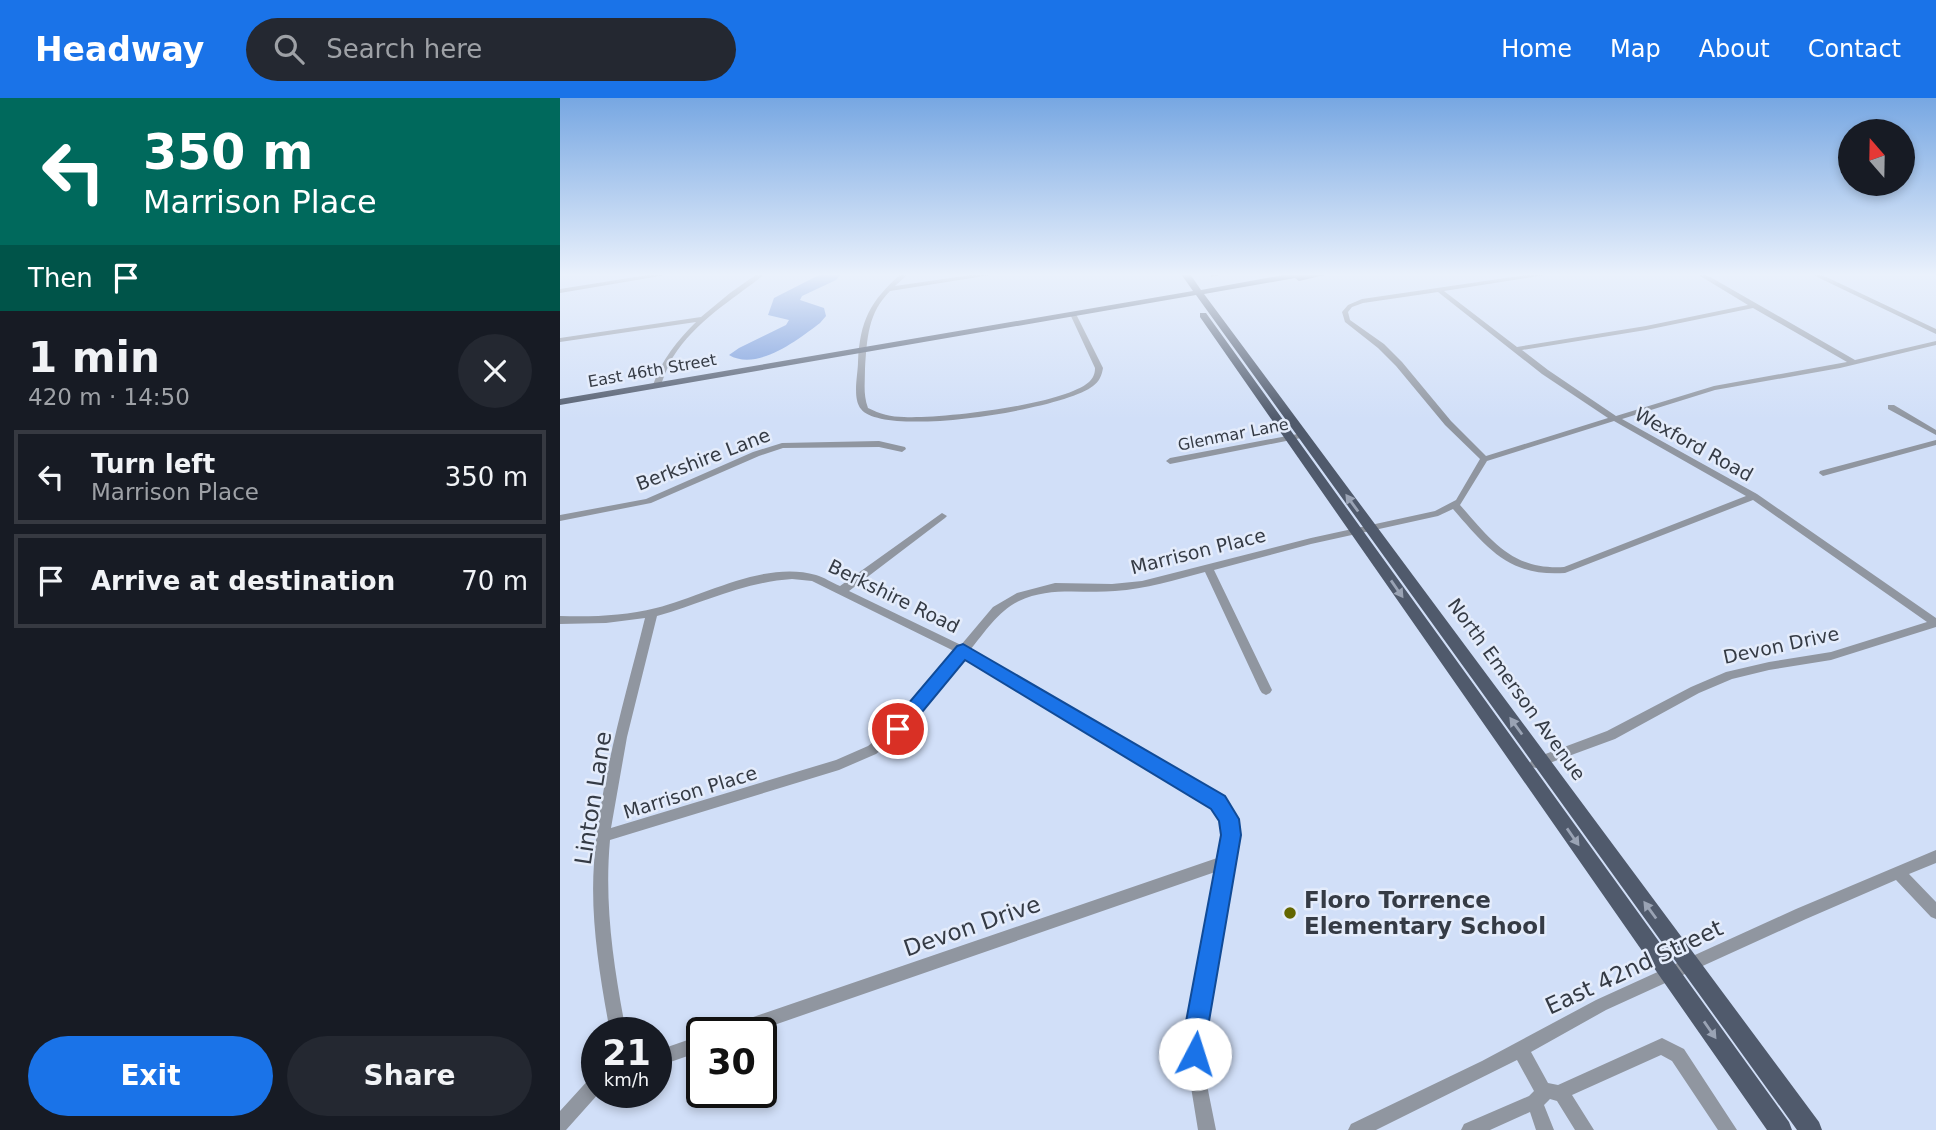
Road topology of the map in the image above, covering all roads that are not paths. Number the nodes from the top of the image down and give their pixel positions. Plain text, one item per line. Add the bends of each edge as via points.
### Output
1 (674, 322) edge
2 (702, 322) edge
3 (865, 322) edge
4 (1028, 322) edge
5 (1081, 322) edge
6 (1214, 322) edge
7 (1349, 322) edge
8 (1482, 322) edge
9 (1672, 322) edge
10 (1785, 322) edge
11 (1915, 322) edge
12 (1936, 332) edge
13 (560, 340) edge
14 (1936, 343) edge
15 (1517, 349) junction
16 (861, 350) junction
17 (1854, 363) junction
18 (657, 385) junction
19 (560, 402) edge
20 (1891, 407) dead end
21 (1615, 418) junction
22 (1936, 433) edge
23 (1296, 436) junction
24 (1936, 442) edge
25 (902, 449) dead end
26 (1484, 459) junction
27 (1170, 461) dead end
28 (1823, 472) dead end
29 (1754, 496) junction
30 (1455, 505) junction
31 (942, 516) dead end
32 (560, 518) edge
33 (1363, 530) junction
34 (1208, 568) junction
35 (841, 591) junction
36 (652, 613) junction
37 (560, 620) edge
38 (1936, 623) edge
39 (963, 651) junction
40 (1266, 690) dead end
41 (1541, 761) junction
42 (1524, 767) junction
43 (604, 836) junction
44 (1936, 856) edge
45 (1226, 862) junction
46 (1898, 873) junction
47 (1936, 912) edge
48 (1690, 965) junction
49 (1670, 974) junction
50 (616, 1017) edge
51 (776, 1017) edge
52 (1520, 1049) junction
53 (1546, 1096) junction
54 (581, 1101) edge
55 (560, 1124) edge
56 (1206, 1130) edge
57 (1357, 1130) edge
58 (1470, 1130) edge
59 (1545, 1130) edge
60 (1585, 1130) edge
61 (1728, 1130) edge
62 (1781, 1130) edge
63 (1811, 1130) edge

1 - 13 street
2 - 18 street via 669,356
3 - 16 street
4 - 16 main road, East 46th Street
5 - 16 street via 1099,365 1096,379 1070,394 994,412 900,420 874,416 862,404
6 - 23 main road, North Emerson Avenue
7 - 26 street via 1399,364
8 - 15 street, Wexford Road
9 - 15 street
10 - 17 street
11 - 12 street
14 - 17 street
15 - 21 street, Wexford Road
16 - 18 main road, East 46th Street
17 - 21 street via 1714,388
18 - 19 main road, East 46th Street
20 - 22 street
21 - 26 street
21 - 29 street, Wexford Road
23 - 27 street, Glenmar Lane
23 - 33 main road, North Emerson Avenue
24 - 28 street
25 - 32 street, Berkshire Lane via 879,444 782,446 648,501
26 - 30 street
29 - 30 street via 1565,570 1549,572 1524,568 1505,558
29 - 38 street, Wexford Road
30 - 33 street, Marrison Place
31 - 35 street
33 - 34 street, Marrison Place
41 -> 33 main road, North Emerson Avenue
33 -> 42 main road, North Emerson Avenue
34 - 39 street, Marrison Place via 1129,587 1034,591 997,610
34 - 40 street
35 - 36 street, Berkshire Road via 803,576 766,576
35 - 39 street, Berkshire Road
36 - 37 street, Berkshire Road
36 - 43 street, Linton Lane
38 - 41 street, Devon Drive via 1831,656 1730,675 1611,735
39 - 43 street, Marrison Place via 898,729 861,756
39 - 45 street, Berkshire Road via 1214,799 1230,825
41 - 42 street, Devon Drive
48 -> 41 main road, North Emerson Avenue
42 -> 49 main road, North Emerson Avenue
43 - 50 street, Linton Lane via 603,935
44 - 46 street, East 42nd Street
45 - 51 street, Devon Drive
45 - 56 street, Berkshire Road via 1196,1033
46 - 47 street
46 - 48 street, East 42nd Street
48 - 49 street, East 42nd Street
48 - 63 main road, North Emerson Avenue
49 - 52 street, East 42nd Street
49 -> 62 main road, North Emerson Avenue
52 - 53 street
52 - 57 street, East 42nd Street
53 - 58 street
53 - 59 street
53 - 60 street
53 - 61 street via 1659,1046 1667,1047 1678,1055
54 - 55 street

